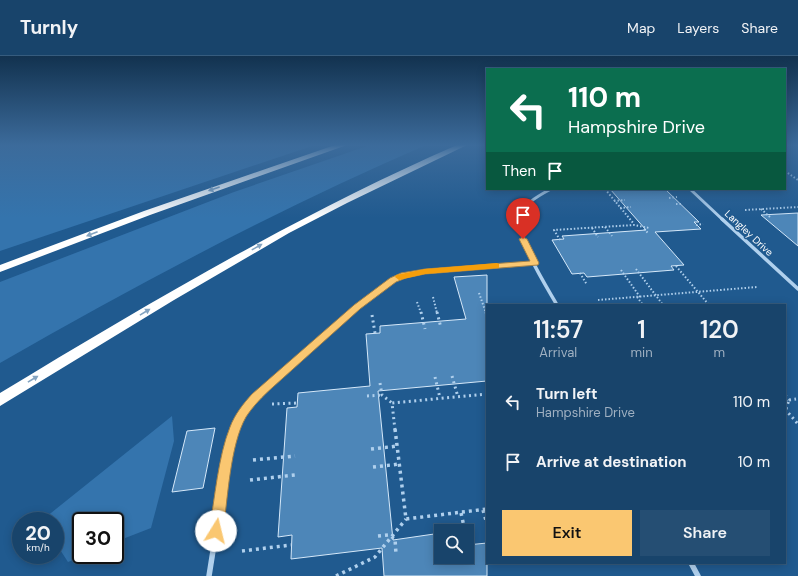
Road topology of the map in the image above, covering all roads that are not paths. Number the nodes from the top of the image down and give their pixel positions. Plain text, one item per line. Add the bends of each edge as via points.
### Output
1 (274, 169) edge
2 (411, 169) edge
3 (548, 190) edge
4 (691, 190) edge
5 (535, 263) junction
6 (0, 269) edge
7 (798, 289) edge
8 (556, 304) edge
9 (0, 400) edge
10 (692, 564) edge
11 (209, 576) edge
12 (698, 576) edge

1 -> 6 highway via 147,213
9 -> 2 highway via 275,237
3 - 5 street via 535,198 520,215 523,239
4 - 7 street, Langley Drive
5 - 8 street
5 - 11 street via 425,271 393,280 357,307 256,397 243,413 230,444
10 - 12 street

